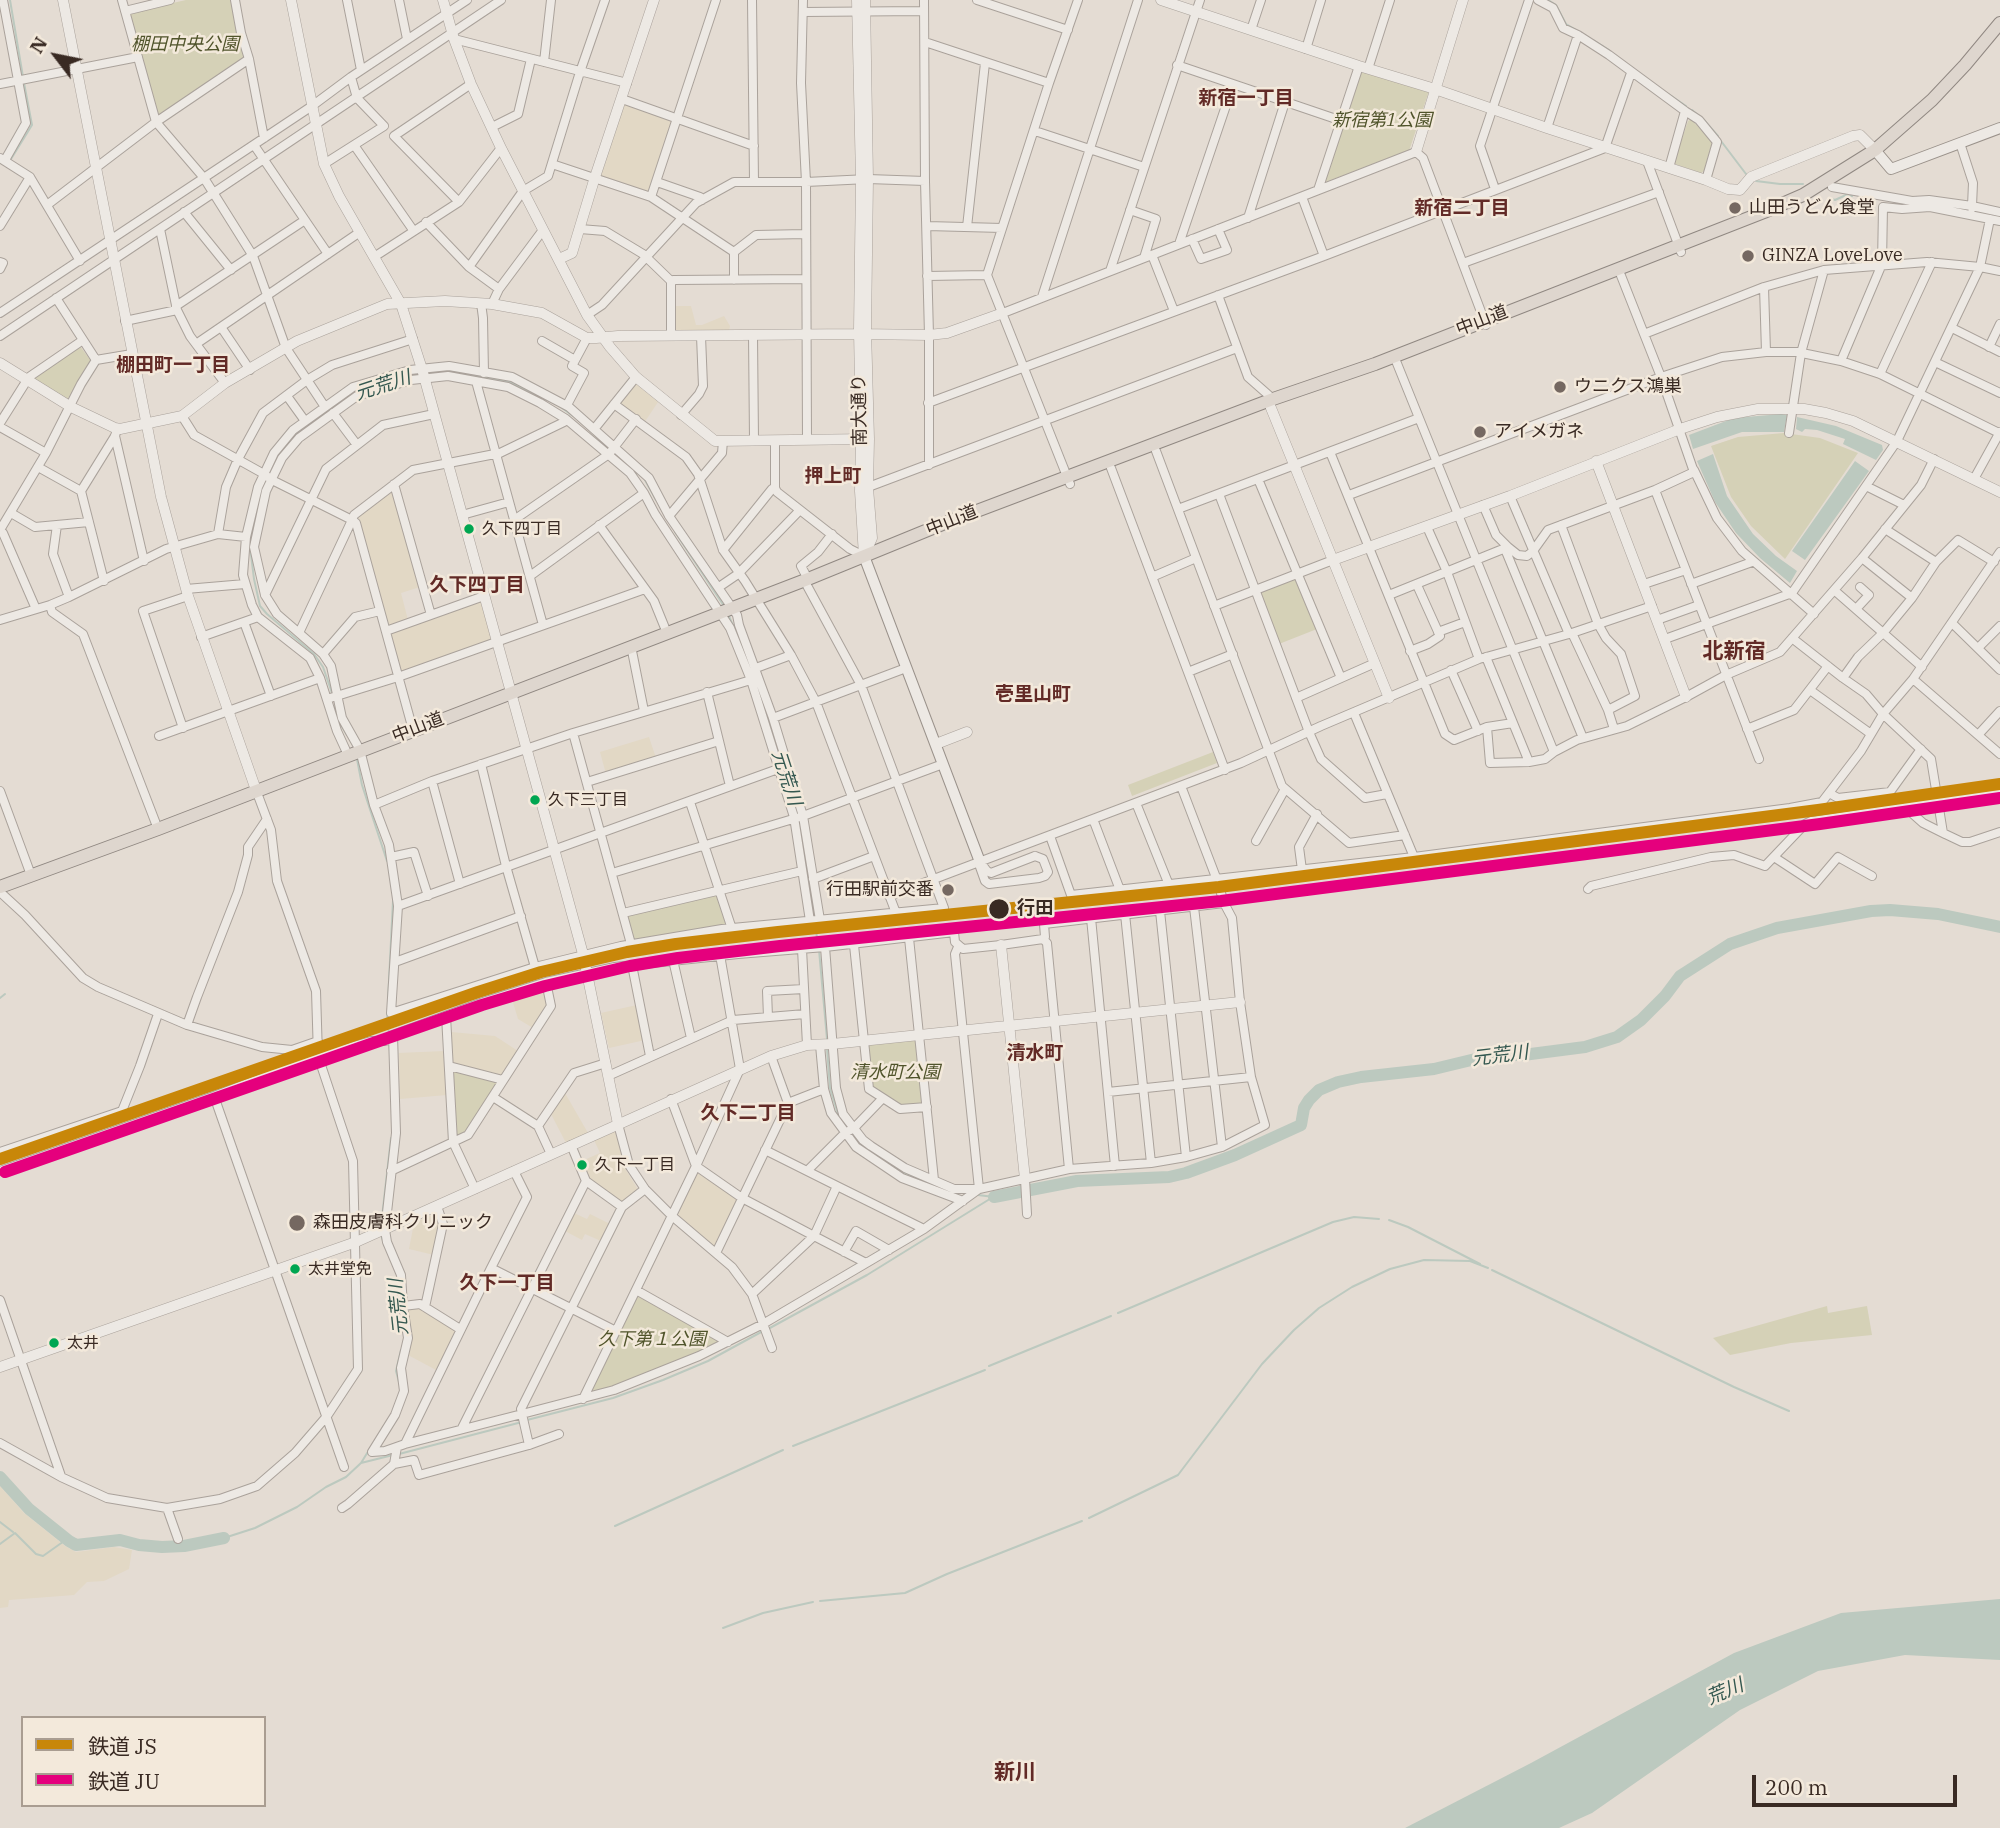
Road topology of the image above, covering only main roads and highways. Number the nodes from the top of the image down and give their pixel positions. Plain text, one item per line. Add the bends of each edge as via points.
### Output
1 (2000, 23) edge
2 (2000, 36) edge
3 (2000, 128) edge
4 (1877, 153) junction
5 (1680, 249) junction
6 (1272, 403) junction
7 (1068, 481) junction
8 (864, 556) junction
9 (980, 862) road end
10 (0, 887) edge

1 - 4 highway, 中山道 via 1932,100
2 - 4 highway, 中山道 via 1938,105
3 - 4 main road via 1891,169
4 - 5 highway, 中山道 via 1803,195
4 - 5 highway, 中山道 via 1832,187 1791,209
5 - 6 highway, 中山道
6 - 7 highway, 中山道
6 - 7 highway, 中山道
7 - 8 highway, 中山道
8 - 9 main road
8 - 10 highway, 中山道

